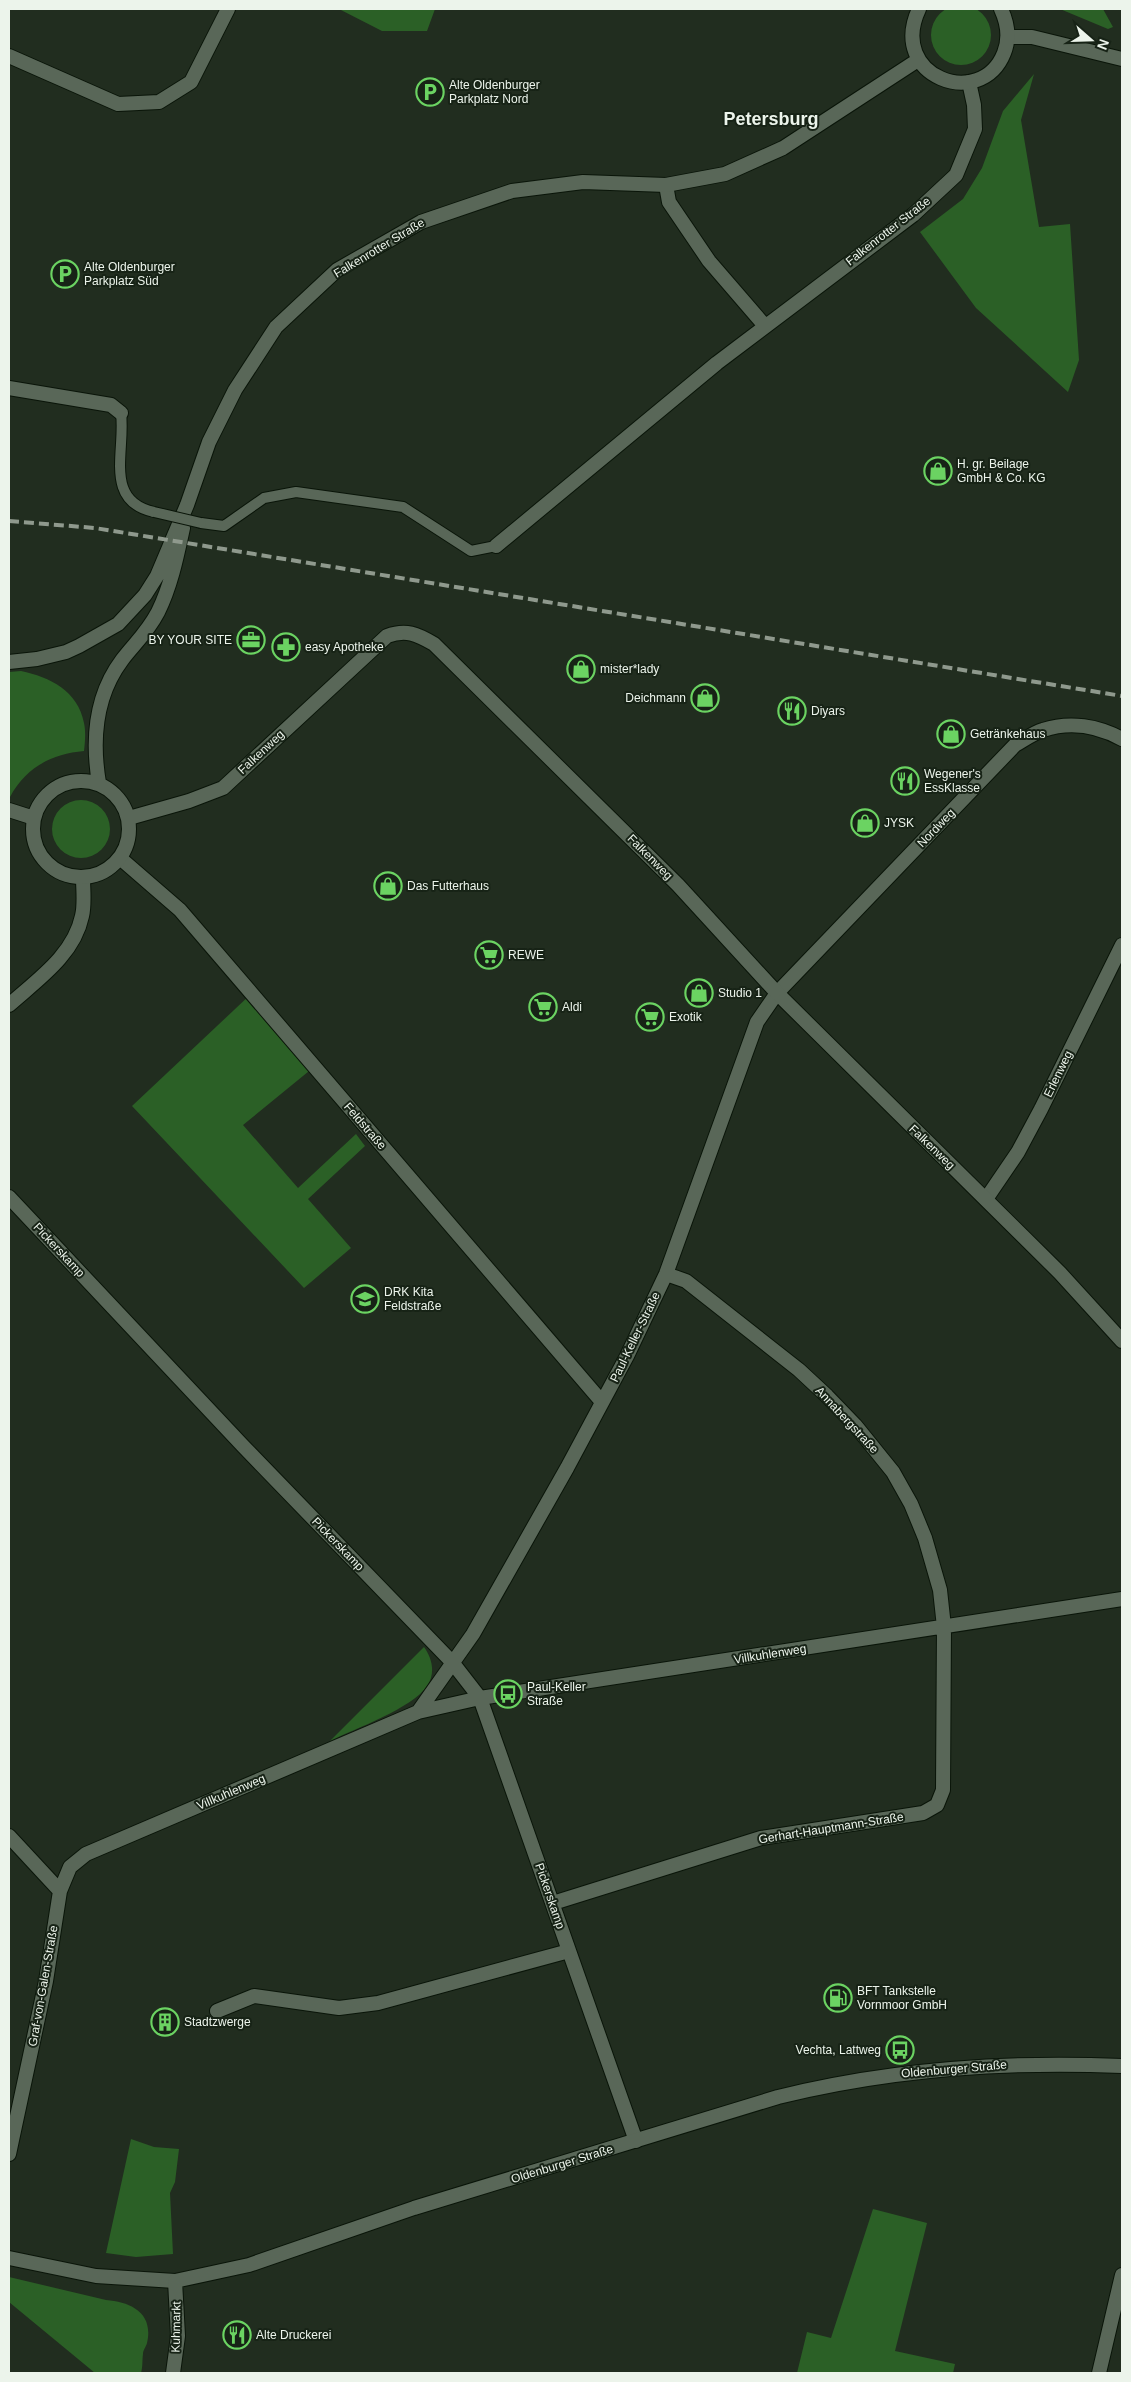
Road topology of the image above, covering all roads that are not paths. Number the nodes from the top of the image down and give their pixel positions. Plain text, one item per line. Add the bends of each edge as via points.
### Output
1 (228, 9) edge
2 (919, 9) edge
3 (1001, 9) edge
4 (1008, 37) junction
5 (9, 56) edge
6 (1122, 59) edge
7 (918, 60) junction
8 (969, 82) junction
9 (666, 185) junction
10 (765, 326) junction
11 (9, 388) edge
12 (121, 413) joint
13 (187, 505) junction
14 (496, 546) joint
15 (9, 662) edge
16 (1122, 739) edge
17 (99, 784) junction
18 (9, 810) edge
19 (34, 818) junction
20 (129, 818) junction
21 (120, 858) junction
22 (83, 877) junction
23 (1122, 945) edge
24 (777, 993) junction
25 (9, 1005) edge
26 (9, 1197) edge
27 (986, 1199) junction
28 (666, 1274) junction
29 (1120, 1334) edge
30 (602, 1402) junction
31 (1122, 1599) edge
32 (944, 1627) junction
33 (452, 1662) junction
34 (480, 1698) junction
35 (418, 1712) junction
36 (9, 1836) edge
37 (60, 1891) junction
38 (553, 1903) junction
39 (569, 1951) junction
40 (217, 2011) dead end
41 (1122, 2066) edge
42 (636, 2141) junction
43 (9, 2154) edge
44 (9, 2258) edge
45 (1122, 2275) edge
46 (175, 2281) junction
47 (173, 2373) edge
48 (1099, 2373) edge

1 - 5 street via 191,82 160,102 118,104
2 - 7 street via 911,33
3 - 4 street
4 - 6 street via 1032,37
4 - 8 street via 1002,58 995,68
7 - 8 street via 939,78
7 - 9 street, Falkenrotter Straße via 783,148 725,174
8 - 10 street, Falkenrotter Straße via 975,129 956,175 913,215
9 - 10 street via 668,202 709,261
9 - 13 street, Falkenrotter Straße via 583,182 512,191 421,222 337,270 276,327 256,357 209,442
10 - 14 street, Falkenrotter Straße
11 - 12 street via 110,406
12 - 14 lane, bridge via 120,470 123,488 129,501 143,510 224,526 264,498 296,492 403,507 471,551
13 - 15 street, Falkenrotter Straße via 157,576 145,595 118,624 66,652
13 - 17 street, Falkenrotter Straße via 178,555 159,610 106,685 98,716 95,758
16 - 24 street, Nordweg via 1103,730 1077,725 1043,730 1015,745
17 - 19 street via 82,780 52,790 40,803
17 - 20 street via 123,804
18 - 19 street
19 - 22 street via 36,847 44,860 68,876
20 - 21 street via 127,846
20 - 24 street, Falkenweg via 223,788 387,636 400,631 417,634 434,644 573,779 688,895
21 - 22 street via 97,875
21 - 30 street, Feldstraße via 180,910
22 - 25 street via 83,914 68,950
23 - 27 street, Erlenweg via 1022,1144
24 - 27 street, Falkenweg
24 - 28 street, Paul-Keller-Straße via 758,1022
26 - 33 street, Pickerskamp
27 - 29 street, Falkenweg
28 - 30 street, Paul-Keller-Straße
28 - 32 street, Annabergstraße via 686,1281 799,1370 855,1425 893,1472 925,1538 940,1590
30 - 33 street, Paul-Keller-Straße via 473,1634
31 - 32 street, Villkuhlenweg
32 - 34 street, Villkuhlenweg
32 - 38 street, Gerhart-Hauptmann-Straße via 943,1790 937,1805 923,1812 761,1838
33 - 34 street, Pickerskamp
33 - 35 street
34 - 35 street, Villkuhlenweg
34 - 38 street, Pickerskamp
35 - 37 street, Villkuhlenweg via 86,1854 70,1867
36 - 37 street
37 - 43 street, Graf-von-Galen-Straße via 46,1981
38 - 39 street, Pickerskamp
39 - 40 street via 378,2003 339,2008 254,1996
39 - 42 street, Pickerskamp
41 - 42 street, Oldenburger Straße via 1018,2063 839,2082 778,2097
42 - 46 street, Oldenburger Straße via 414,2208 249,2265
44 - 46 street, Oldenburger Straße via 96,2276
45 - 48 street
46 - 47 street, Kuhmarkt via 178,2336

